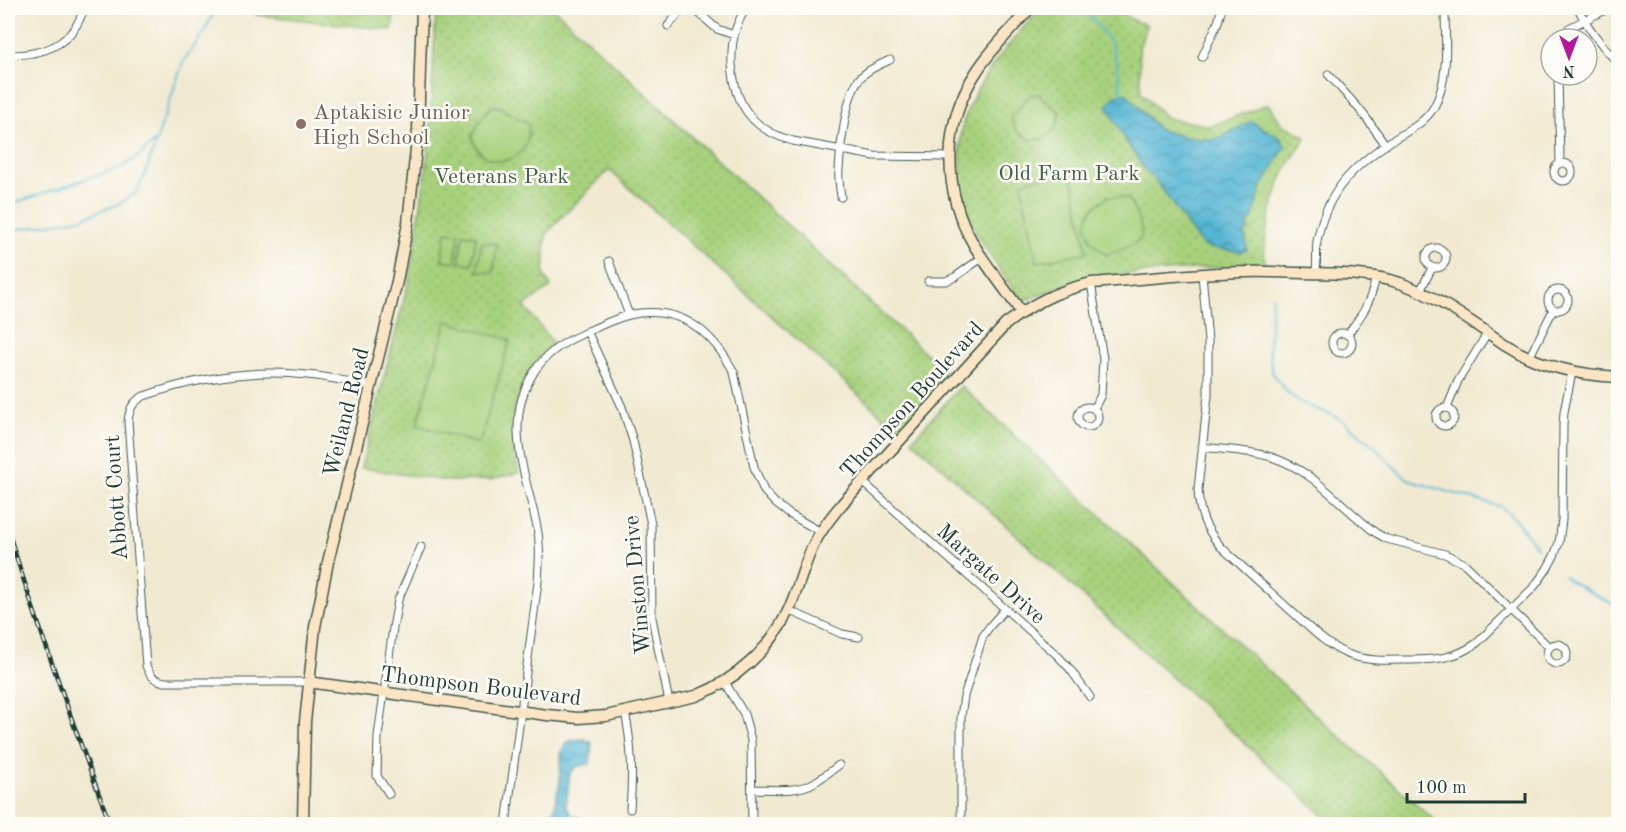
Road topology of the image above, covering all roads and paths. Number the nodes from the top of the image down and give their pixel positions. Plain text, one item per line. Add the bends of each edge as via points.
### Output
1 (84, 8) edge
2 (422, 8) edge
3 (683, 8) edge
4 (693, 8) edge
5 (747, 8) edge
6 (1030, 8) edge
7 (1222, 8) edge
8 (1446, 8) edge
9 (1578, 8) edge
10 (1610, 8) edge
11 (1584, 19) junction
12 (668, 26) dead end
13 (1571, 27) edge
14 (734, 35) junction
15 (8, 55) edge
16 (1202, 57) dead end
17 (890, 60) dead end
18 (1618, 63) edge
19 (1328, 74) dead end
20 (1558, 87) edge
21 (1386, 145) junction
22 (841, 150) junction
23 (950, 157) junction
24 (1560, 163) dead end
25 (841, 197) dead end
26 (983, 257) junction
27 (609, 261) dead end
28 (1432, 267) dead end
29 (1316, 273) junction
30 (1202, 274) junction
31 (1376, 277) junction
32 (928, 281) dead end
33 (1091, 283) junction
34 (1419, 291) junction
35 (1553, 310) dead end
36 (1022, 312) junction
37 (629, 315) junction
38 (586, 332) junction
39 (1488, 333) junction
40 (1347, 335) dead end
41 (1529, 358) junction
42 (1572, 372) junction
43 (1618, 377) edge
44 (371, 386) junction
45 (1094, 408) dead end
46 (1447, 408) dead end
47 (1202, 447) junction
48 (863, 482) junction
49 (821, 532) junction
50 (421, 547) dead end
51 (1005, 609) junction
52 (788, 610) junction
53 (1511, 610) junction
54 (859, 637) dead end
55 (1549, 647) dead end
56 (308, 682) junction
57 (725, 682) junction
58 (384, 693) junction
59 (1090, 697) dead end
60 (669, 702) junction
61 (520, 711) junction
62 (625, 712) junction
63 (839, 765) dead end
64 (753, 789) junction
65 (389, 794) dead end
66 (630, 808) dead end
67 (162, 823) dead end
68 (227, 825) edge
69 (303, 825) edge
70 (506, 825) edge
71 (752, 825) edge
72 (961, 825) edge

1 - 15 street via 80,20 61,43 39,52
2 - 44 street, Weiland Road via 412,194 397,281
3 - 12 street
4 - 14 street via 717,29
5 - 14 street
6 - 23 street via 977,71 956,117
7 - 16 street
8 - 21 street via 1440,96 1426,117
9 - 11 street
10 - 11 street
11 - 13 street
11 - 18 street
14 - 22 street via 731,55 735,88 751,116 781,138
17 - 22 street via 856,82 846,111
19 - 21 street
20 - 24 street
21 - 29 street via 1350,173 1330,201 1317,243
22 - 23 street via 874,156
22 - 25 street
23 - 26 street via 958,211
26 - 32 street via 946,281
26 - 36 street
27 - 37 street
28 - 34 street
29 - 30 street, Thompson Boulevard
29 - 31 street, Thompson Boulevard
30 - 33 street, Thompson Boulevard
30 - 47 street via 1209,366
31 - 34 street, Thompson Boulevard
31 - 40 street via 1367,306
33 - 36 street, Thompson Boulevard via 1054,294
33 - 45 street via 1103,360 1101,395
34 - 39 street, Thompson Boulevard
35 - 41 street
36 - 48 street, Thompson Boulevard via 1006,324
37 - 38 street
37 - 49 street via 652,312 687,320 721,350 734,372 754,466 764,491 789,514
38 - 60 street, Winston Drive via 622,407 633,441 651,524 652,618
38 - 61 street via 545,358 527,384 520,404 520,454 540,546
39 - 41 street, Thompson Boulevard
39 - 46 street via 1458,381
41 - 42 street, Thompson Boulevard
42 - 43 street, Thompson Boulevard
42 - 53 street via 1564,412 1559,543 1541,579
44 - 56 street, Weiland Road via 328,562
44 - 56 street, Abbott Court via 307,375 227,376 144,396 132,404 129,412 145,657 150,676 165,682
47 - 53 street via 1268,456 1299,469 1376,533 1465,564
47 - 53 street via 1198,500 1210,533 1319,637 1346,653 1381,660 1436,660 1454,656 1468,650
48 - 49 street, Thompson Boulevard
48 - 51 street, Margate Drive
49 - 52 street, Thompson Boulevard
50 - 58 street via 398,600
51 - 59 street, Margate Drive via 1070,669
51 - 72 street via 983,636 964,696
52 - 54 street via 842,634
52 - 57 street, Thompson Boulevard via 762,650
53 - 55 street
56 - 58 street, Thompson Boulevard
56 - 69 street, Weiland Road
57 - 60 street, Thompson Boulevard via 696,696
57 - 64 street via 748,727
58 - 61 street, Thompson Boulevard
58 - 65 street via 377,776
60 - 62 street, Thompson Boulevard
61 - 62 street, Thompson Boulevard via 590,718
61 - 70 street
62 - 66 street via 633,762
63 - 64 street via 804,787
64 - 71 street
67 - 68 street

